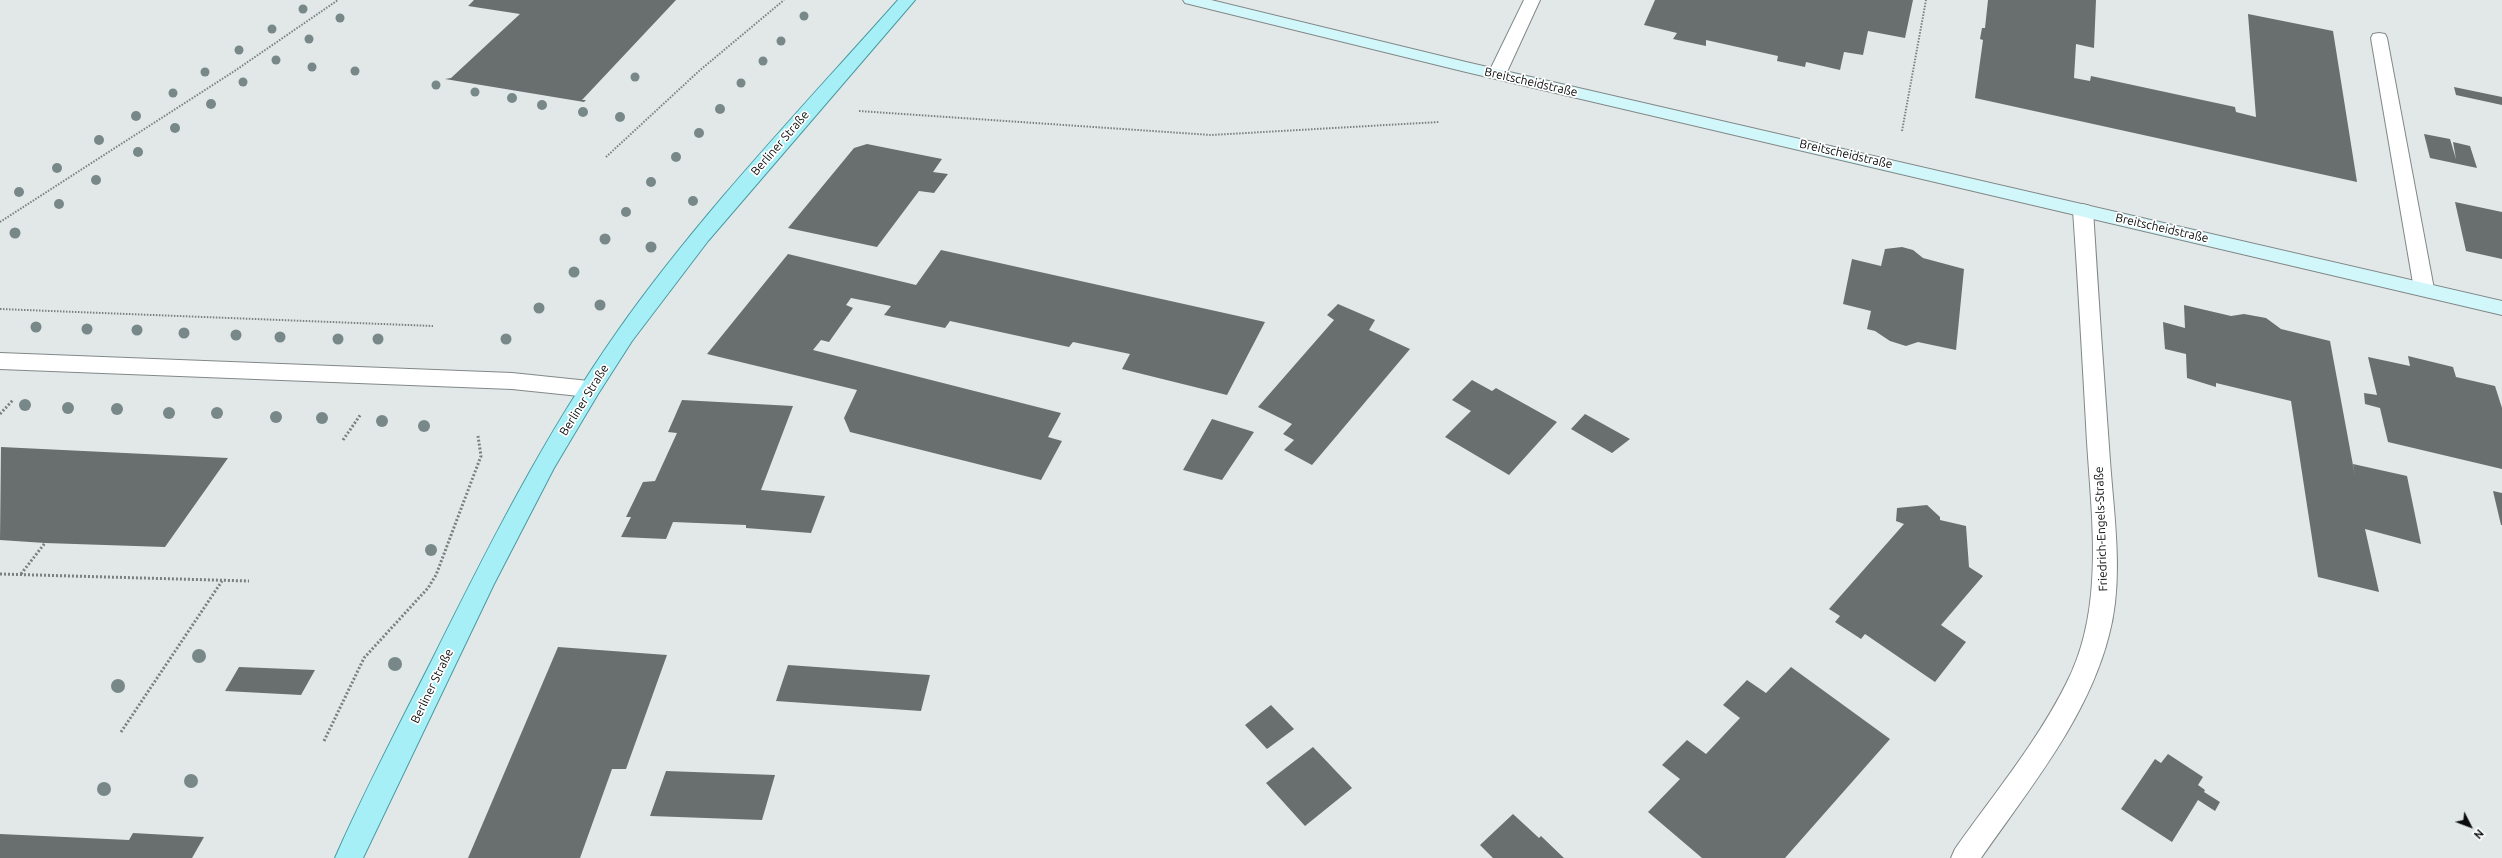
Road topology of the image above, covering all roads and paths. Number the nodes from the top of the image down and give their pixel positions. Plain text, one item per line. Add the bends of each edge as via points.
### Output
1 (338, 0) edge
2 (784, 0) edge
3 (907, 0) edge
4 (1191, 0) edge
5 (1532, 0) edge
6 (1926, 0) edge
7 (2379, 38) dead end
8 (1497, 74) junction
9 (815, 103) junction
10 (1439, 122) dead end
11 (606, 157) dead end
12 (1895, 166) junction
13 (2083, 210) junction
14 (0, 222) edge
15 (2424, 289) junction
16 (2502, 308) edge
17 (0, 309) edge
18 (433, 326) dead end
19 (0, 361) edge
20 (589, 389) junction
21 (478, 436) dead end
22 (45, 543) dead end
23 (0, 574) edge
24 (21, 574) junction
25 (222, 581) junction
26 (249, 581) dead end
27 (122, 732) dead end
28 (324, 741) dead end
29 (349, 858) edge
30 (1965, 858) edge

1 - 14 path via 236,70
2 - 11 path via 699,71
3 - 9 main road, Berliner Straße
4 - 8 street, Breitscheidstraße
5 - 8 street
6 - 12 path
7 - 15 street
8 - 12 street, Breitscheidstraße
9 - 10 path via 854,110 1211,135
9 - 20 main road, Berliner Straße via 657,293
12 - 13 street, Breitscheidstraße
13 - 15 street, Breitscheidstraße
13 - 30 street, Friedrich-Engels-Straße via 2103,526 2104,593 2098,628 2079,686 2042,748
15 - 16 street, Breitscheidstraße
17 - 18 path
19 - 20 street via 504,381
20 - 29 main road, Berliner Straße via 479,590
21 - 28 path via 481,456 436,575 428,588 364,658
22 - 24 path
23 - 24 path
24 - 25 path
25 - 26 path
25 - 27 path

